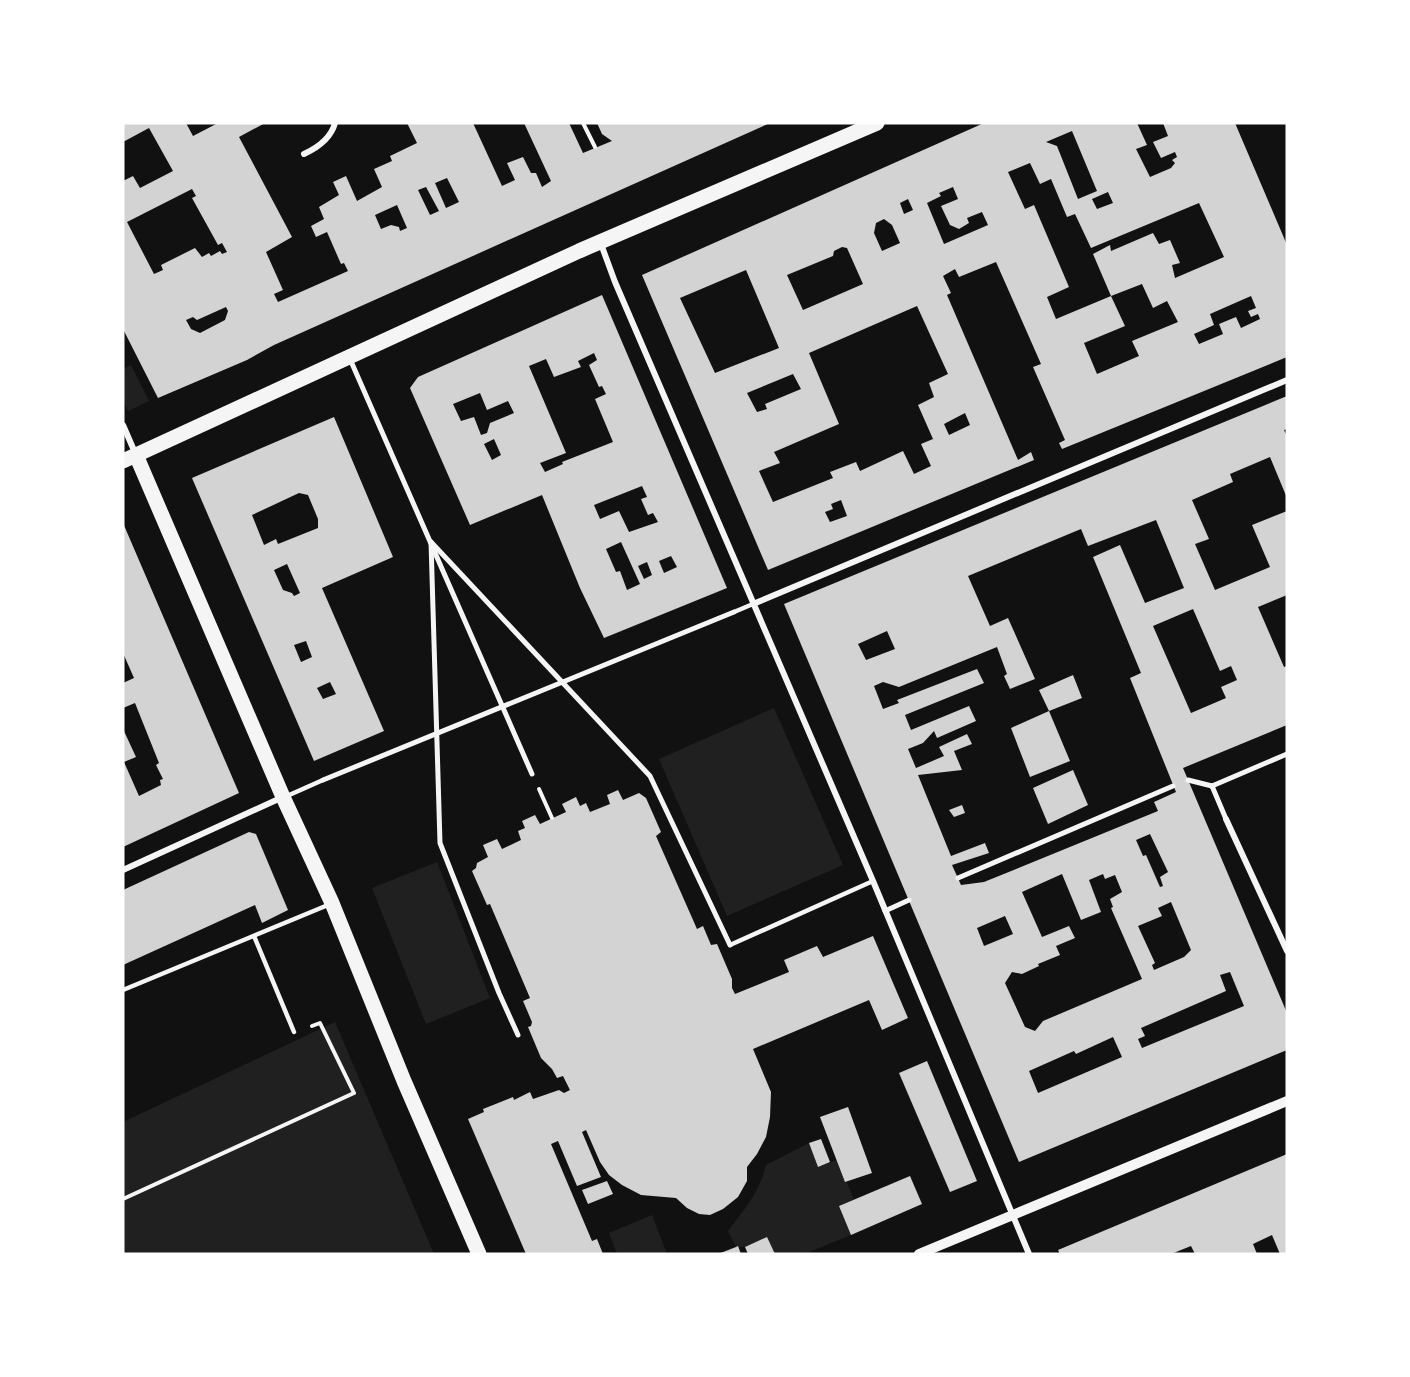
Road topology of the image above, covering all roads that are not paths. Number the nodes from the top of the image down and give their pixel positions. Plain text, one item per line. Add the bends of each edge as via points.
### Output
1 (335, 123) edge
2 (877, 123) edge
3 (304, 154) dead end
4 (601, 242) junction
5 (349, 358) junction
6 (1287, 380) edge
7 (123, 425) edge
8 (130, 458) edge
9 (431, 542) junction
10 (753, 604) junction
11 (734, 612) joint
12 (562, 682) junction
13 (502, 706) junction
14 (437, 733) junction
15 (1287, 754) edge
16 (532, 774) road end
17 (323, 780) joint
18 (1188, 780) dead end
19 (1173, 786) dead end
20 (1212, 786) junction
21 (283, 797) junction
22 (1226, 819) joint
23 (123, 870) edge
24 (958, 878) dead end
25 (873, 881) junction
26 (909, 900) dead end
27 (332, 903) junction
28 (885, 911) junction
29 (254, 936) junction
30 (730, 945) joint
31 (1287, 951) edge
32 (123, 990) edge
33 (294, 1032) dead end
34 (518, 1035) dead end
35 (1287, 1101) edge
36 (1014, 1215) junction
37 (478, 1254) edge
38 (919, 1254) edge
39 (1029, 1254) edge

1 - 3 street via 318,147
2 - 4 main road
4 - 5 main road
4 - 10 street
5 - 8 main road
5 - 9 street
6 - 10 street
7 - 8 street
8 - 21 main road
9 - 12 street
9 - 13 street
9 - 14 street
10 - 11 lane
10 - 25 street
11 - 12 street
12 - 13 street
12 - 30 street via 650,776
13 - 14 street
13 - 16 street
14 - 17 street
14 - 34 street via 440,843
15 - 20 street
17 - 21 lane
18 - 20 street
19 - 24 street
20 - 22 street
21 - 23 street
21 - 27 main road
22 - 31 street
25 - 28 street
25 - 30 lane
26 - 28 street
27 - 29 lane
27 - 37 main road
28 - 36 street
29 - 32 lane
29 - 33 lane
35 - 36 street
36 - 38 street
36 - 39 street

